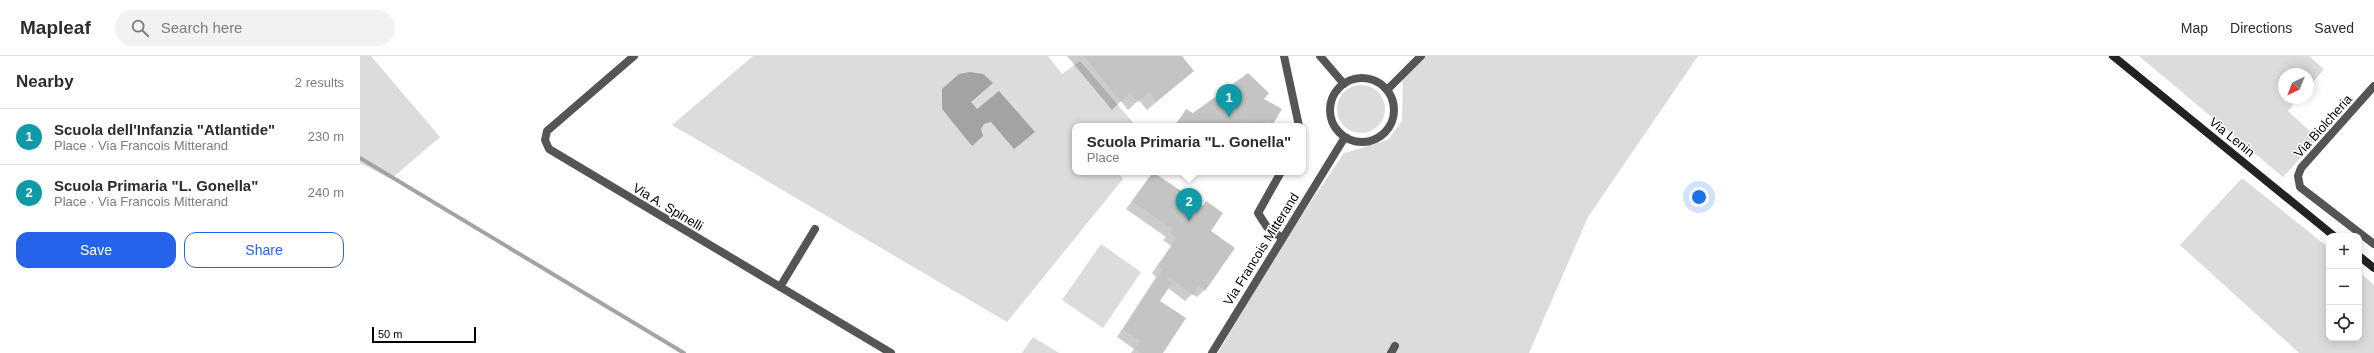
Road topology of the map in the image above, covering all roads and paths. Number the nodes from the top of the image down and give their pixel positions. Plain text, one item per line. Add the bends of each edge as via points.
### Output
1 (634, 56) edge
2 (1284, 56) edge
3 (1320, 56) edge
4 (1421, 56) edge
5 (2113, 56) edge
6 (1344, 84) junction
7 (2374, 86) edge
8 (1387, 90) junction
9 (1298, 123) edge
10 (1345, 137) junction
11 (1279, 175) edge
12 (815, 229) dead end
13 (2330, 233) edge
14 (1282, 238) junction
15 (2374, 244) edge
16 (2362, 258) edge
17 (2374, 268) edge
18 (780, 287) junction
19 (891, 353) edge
20 (1212, 353) edge

1 - 18 street, Via A. Spinelli via 547,130 545,140 549,149
2 - 9 street
3 - 6 street
4 - 8 street
5 - 13 main road, Via Lenin
6 - 8 street via 1352,80 1371,79
6 - 10 street via 1334,96 1330,111 1332,121
7 - 15 street, Via Biolcheria via 2302,168 2298,176 2300,187
8 - 10 street via 1394,108 1394,118 1383,135 1365,142
10 - 14 street, Via Francois Mitterand
11 - 14 street via 1258,213 1267,227
12 - 18 street
14 - 20 street, Via Francois Mitterand
16 - 17 main road
18 - 19 street, Via A. Spinelli

